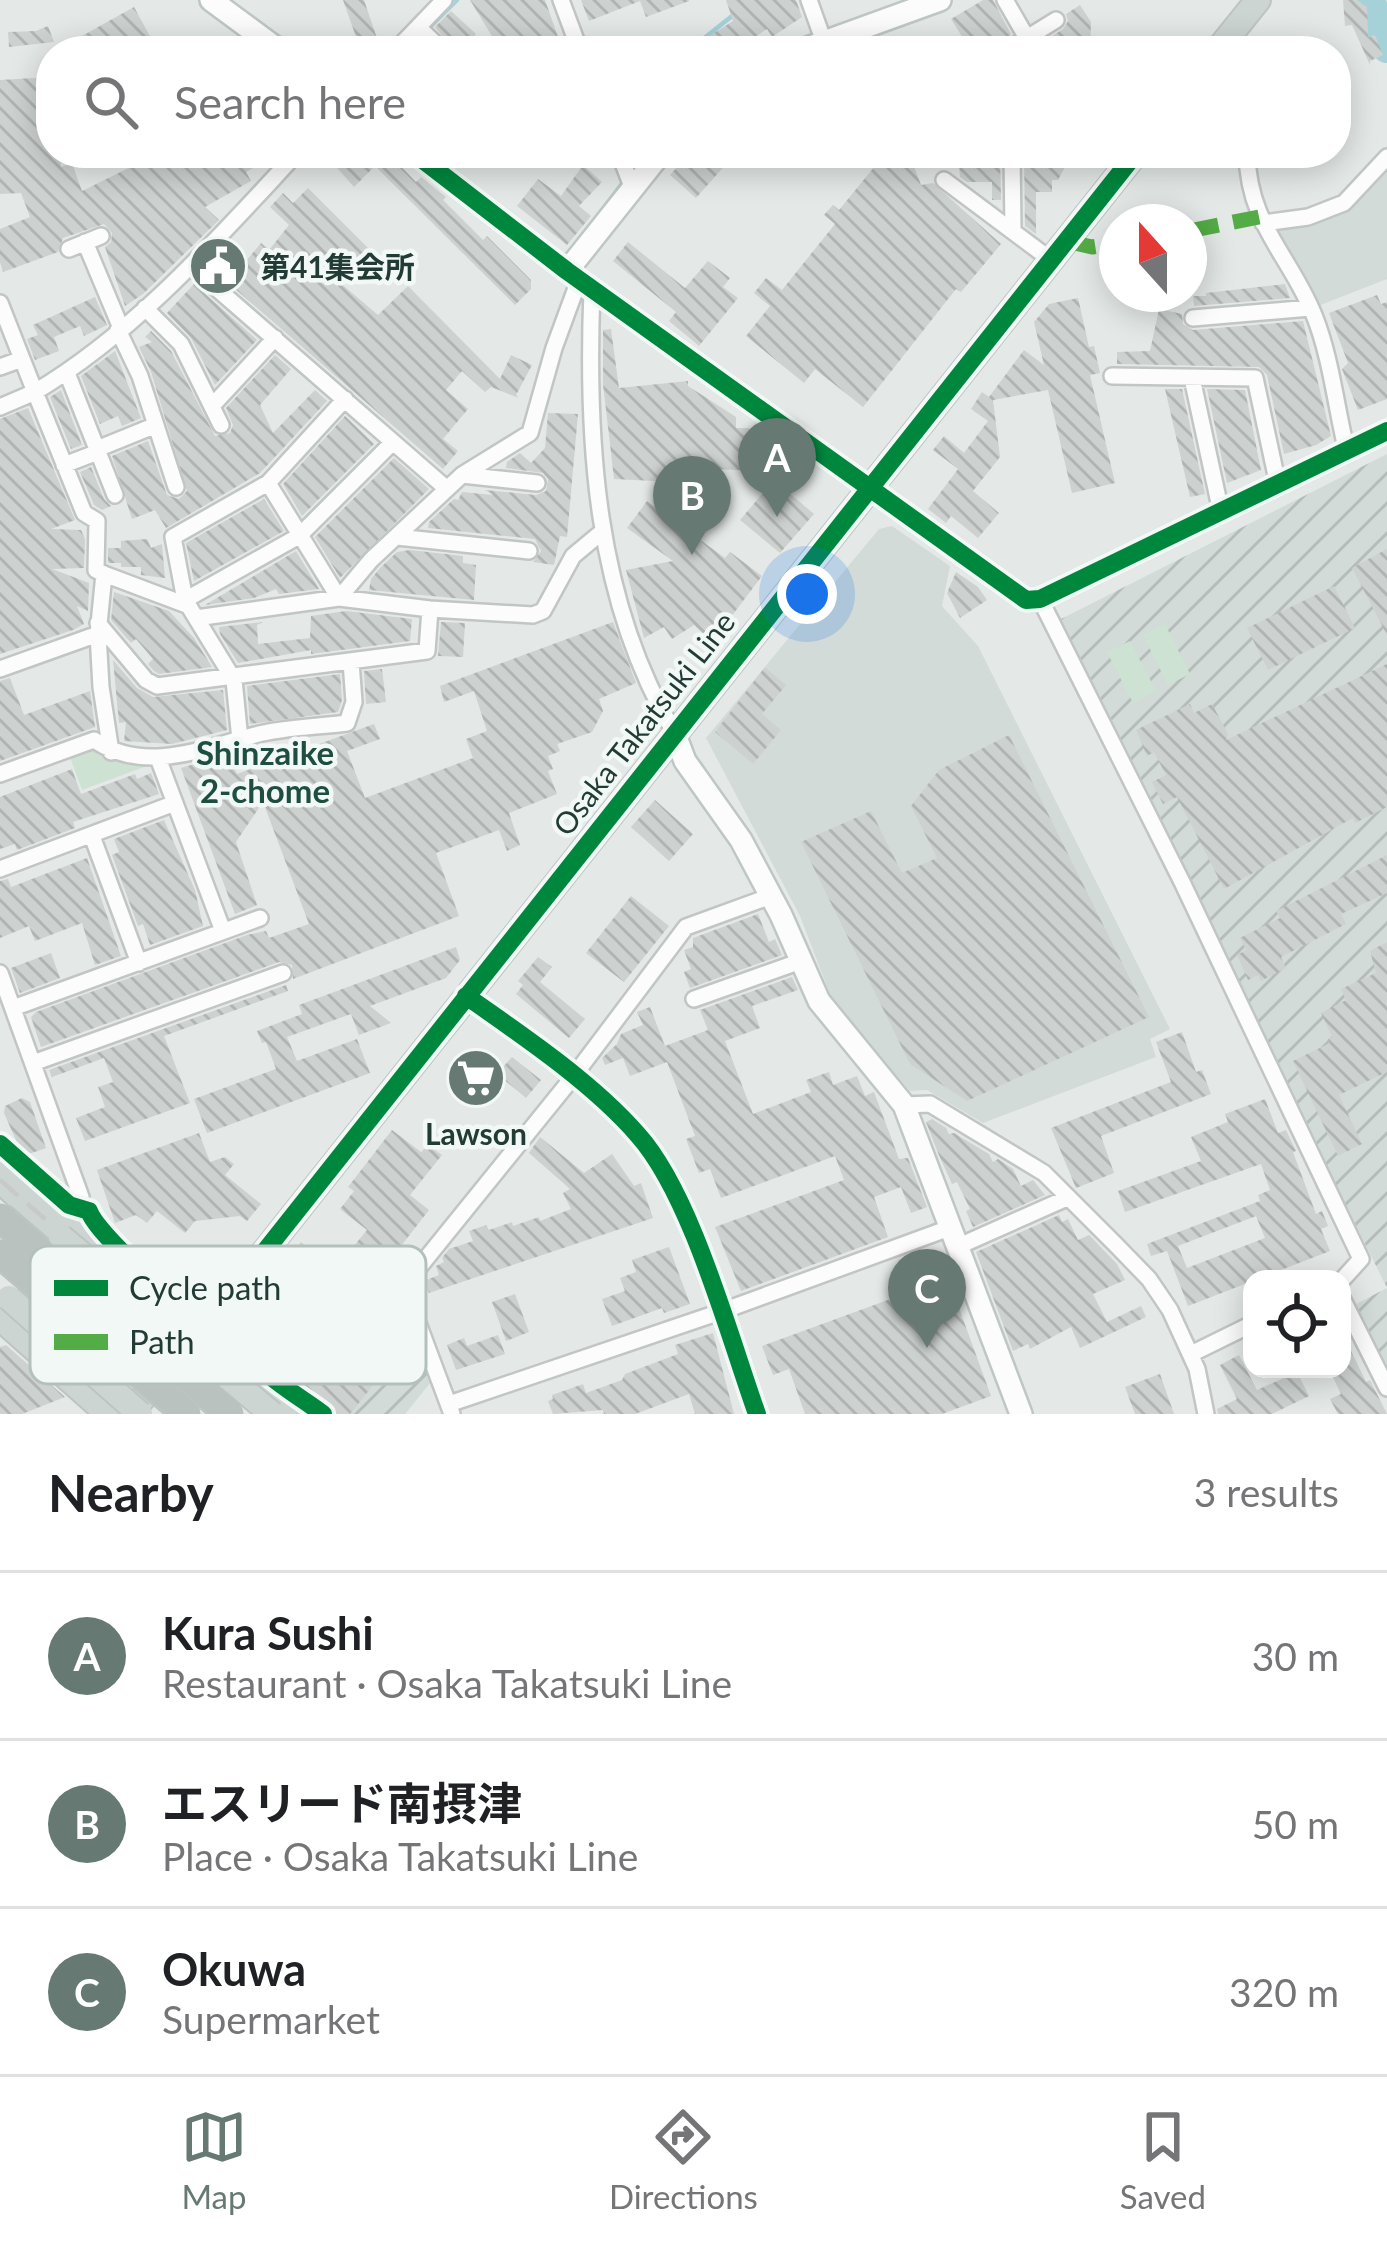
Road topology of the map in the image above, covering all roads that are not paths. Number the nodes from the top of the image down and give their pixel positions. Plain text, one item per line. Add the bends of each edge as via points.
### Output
1 (212, 0) edge
2 (444, 0) edge
3 (561, 0) edge
4 (809, 0) edge
5 (940, 0) edge
6 (1005, 0) edge
7 (1258, 0) edge
8 (1056, 20) dead end
9 (418, 27) junction
10 (260, 36) edge
11 (409, 36) edge
12 (427, 36) edge
13 (574, 36) edge
14 (822, 36) edge
15 (841, 36) edge
16 (1026, 36) edge
17 (1030, 36) edge
18 (1235, 36) edge
19 (1387, 157) edge
20 (283, 168) edge
21 (434, 168) edge
22 (625, 168) edge
23 (644, 168) edge
24 (1012, 168) edge
25 (1124, 168) edge
26 (1247, 168) edge
27 (630, 180) junction
28 (944, 180) dead end
29 (1263, 223) junction
30 (1013, 231) junction
31 (85, 242) dead end
32 (1051, 260) junction
33 (191, 266) junction
34 (580, 280) junction
35 (1, 308) edge
36 (145, 308) junction
37 (1310, 308) junction
38 (1193, 318) dead end
39 (120, 329) junction
40 (274, 338) junction
41 (22, 359) junction
42 (0, 367) edge
43 (67, 373) junction
44 (1112, 376) dead end
45 (1192, 378) junction
46 (35, 392) junction
47 (345, 399) junction
48 (212, 406) junction
49 (0, 407) edge
50 (156, 425) junction
51 (221, 425) dead end
52 (1387, 431) edge
53 (393, 442) junction
54 (98, 451) junction
55 (1347, 452) junction
56 (64, 465) junction
57 (462, 475) junction
58 (268, 482) junction
59 (536, 483) dead end
60 (1278, 485) junction
61 (176, 487) dead end
62 (869, 487) junction
63 (447, 489) junction
64 (115, 495) dead end
65 (1221, 512) junction
66 (603, 531) junction
67 (299, 536) junction
68 (397, 537) junction
69 (529, 550) dead end
70 (104, 574) junction
71 (339, 598) junction
72 (1040, 599) junction
73 (190, 608) junction
74 (430, 609) junction
75 (98, 628) junction
76 (351, 662) junction
77 (0, 669) edge
78 (231, 675) junction
79 (674, 731) junction
80 (240, 740) junction
81 (111, 752) junction
82 (158, 758) junction
83 (0, 774) edge
84 (175, 803) junction
85 (92, 836) junction
86 (0, 869) edge
87 (771, 896) junction
88 (260, 918) dead end
89 (223, 931) junction
90 (801, 961) junction
91 (139, 963) junction
92 (0, 973) edge
93 (283, 973) dead end
94 (466, 996) junction
95 (694, 999) dead end
96 (13, 1008) junction
97 (34, 1063) junction
98 (574, 1077) junction
99 (904, 1106) junction
100 (0, 1158) edge
101 (0, 1180) edge
102 (1067, 1198) junction
103 (0, 1217) edge
104 (67, 1230) junction
105 (955, 1236) junction
106 (34, 1246) edge
107 (85, 1246) edge
108 (88, 1246) edge
109 (269, 1246) edge
110 (0, 1253) edge
111 (426, 1259) edge
112 (1351, 1270) edge
113 (30, 1279) edge
114 (3, 1302) edge
115 (720, 1312) junction
116 (1351, 1316) edge
117 (30, 1324) edge
118 (1243, 1328) edge
119 (30, 1331) edge
120 (426, 1343) edge
121 (1190, 1354) junction
122 (80, 1384) edge
123 (103, 1384) edge
124 (152, 1384) edge
125 (155, 1384) edge
126 (195, 1384) edge
127 (239, 1384) edge
128 (264, 1384) edge
129 (1387, 1388) edge
130 (451, 1409) edge
131 (108, 1414) edge
132 (128, 1414) edge
133 (140, 1414) edge
134 (187, 1414) edge
135 (230, 1414) edge
136 (272, 1414) edge
137 (302, 1414) edge
138 (757, 1414) edge
139 (1021, 1414) edge
140 (1206, 1414) edge

1 - 10 street
2 - 9 street
3 - 13 street
4 - 14 street
5 - 15 street
6 - 16 street
7 - 18 main road
8 - 17 street
9 - 11 street
9 - 12 street
19 - 29 street via 1344,203
20 - 33 street
21 - 34 street
22 - 27 street
23 - 27 street
24 - 30 street
25 - 32 main road, Osaka Takatsuki Line
26 - 29 street
27 - 34 street
28 - 30 street
29 - 37 street
30 - 32 street
31 - 39 street
32 - 62 main road, Osaka Takatsuki Line
33 - 36 street
33 - 40 street
34 - 57 street via 530,433
34 - 62 street
34 - 66 street
35 - 41 street
36 - 39 street
36 - 48 street via 181,344
37 - 38 street
37 - 55 street
39 - 43 street
39 - 50 street
40 - 47 street
40 - 48 street
41 - 42 street
41 - 46 street
43 - 46 street
43 - 54 street
44 - 45 street
45 - 60 street via 1256,378
45 - 65 street
46 - 49 street
46 - 56 street
47 - 53 street
47 - 58 street
48 - 51 street
50 - 54 street
50 - 61 street
52 - 55 street
53 - 63 street
53 - 67 street
54 - 56 street
54 - 64 street
55 - 60 street
56 - 70 street via 84,513 98,521 96,570
57 - 59 street
57 - 63 street
58 - 67 street
58 - 73 street via 173,537
60 - 65 street
62 - 72 street via 1026,600
62 - 79 main road, Osaka Takatsuki Line
63 - 68 street
65 - 72 street
66 - 74 street via 573,556 543,611
66 - 79 street via 632,644
67 - 71 street
67 - 73 street
68 - 69 street
68 - 71 street
70 - 73 street
70 - 75 street
71 - 73 street
71 - 74 street
72 - 112 street via 1361,1259
73 - 78 street
74 - 76 street via 427,651
75 - 77 street
75 - 78 street via 157,686
75 - 81 street
76 - 78 street
76 - 80 street via 347,723
78 - 80 street
79 - 87 street
79 - 94 main road, Osaka Takatsuki Line
80 - 82 street
81 - 82 street
81 - 83 street via 94,740
82 - 84 street
84 - 85 street
84 - 89 street
85 - 86 street
85 - 91 street
87 - 90 street
87 - 98 street via 686,927
88 - 89 street
89 - 91 street
90 - 95 street
90 - 99 street via 832,1020
91 - 96 street
92 - 96 street
93 - 97 street
94 - 98 street
94 - 109 main road, Osaka Takatsuki Line
96 - 97 street
97 - 104 street via 81,1197
98 - 111 street
98 - 115 street via 638,1135 669,1179
99 - 102 street via 930,1103 947,1112 1044,1173
99 - 105 street
100 - 104 main road
101 - 104 main road
102 - 105 street
102 - 121 street via 1149,1280
103 - 106 highway, bridge
104 - 107 main road, bridge
104 - 108 main road
105 - 115 street
105 - 139 street
110 - 113 highway, bridge
114 - 117 main road, bridge
114 - 119 main road
115 - 130 street
115 - 138 street
116 - 129 street
118 - 121 street
120 - 130 street
121 - 140 street
122 - 131 main road
123 - 133 main road, bridge
124 - 134 highway, bridge
125 - 132 main road, Osaka Takatsuki Line
126 - 135 highway, bridge
127 - 136 main road, bridge
128 - 137 main road

